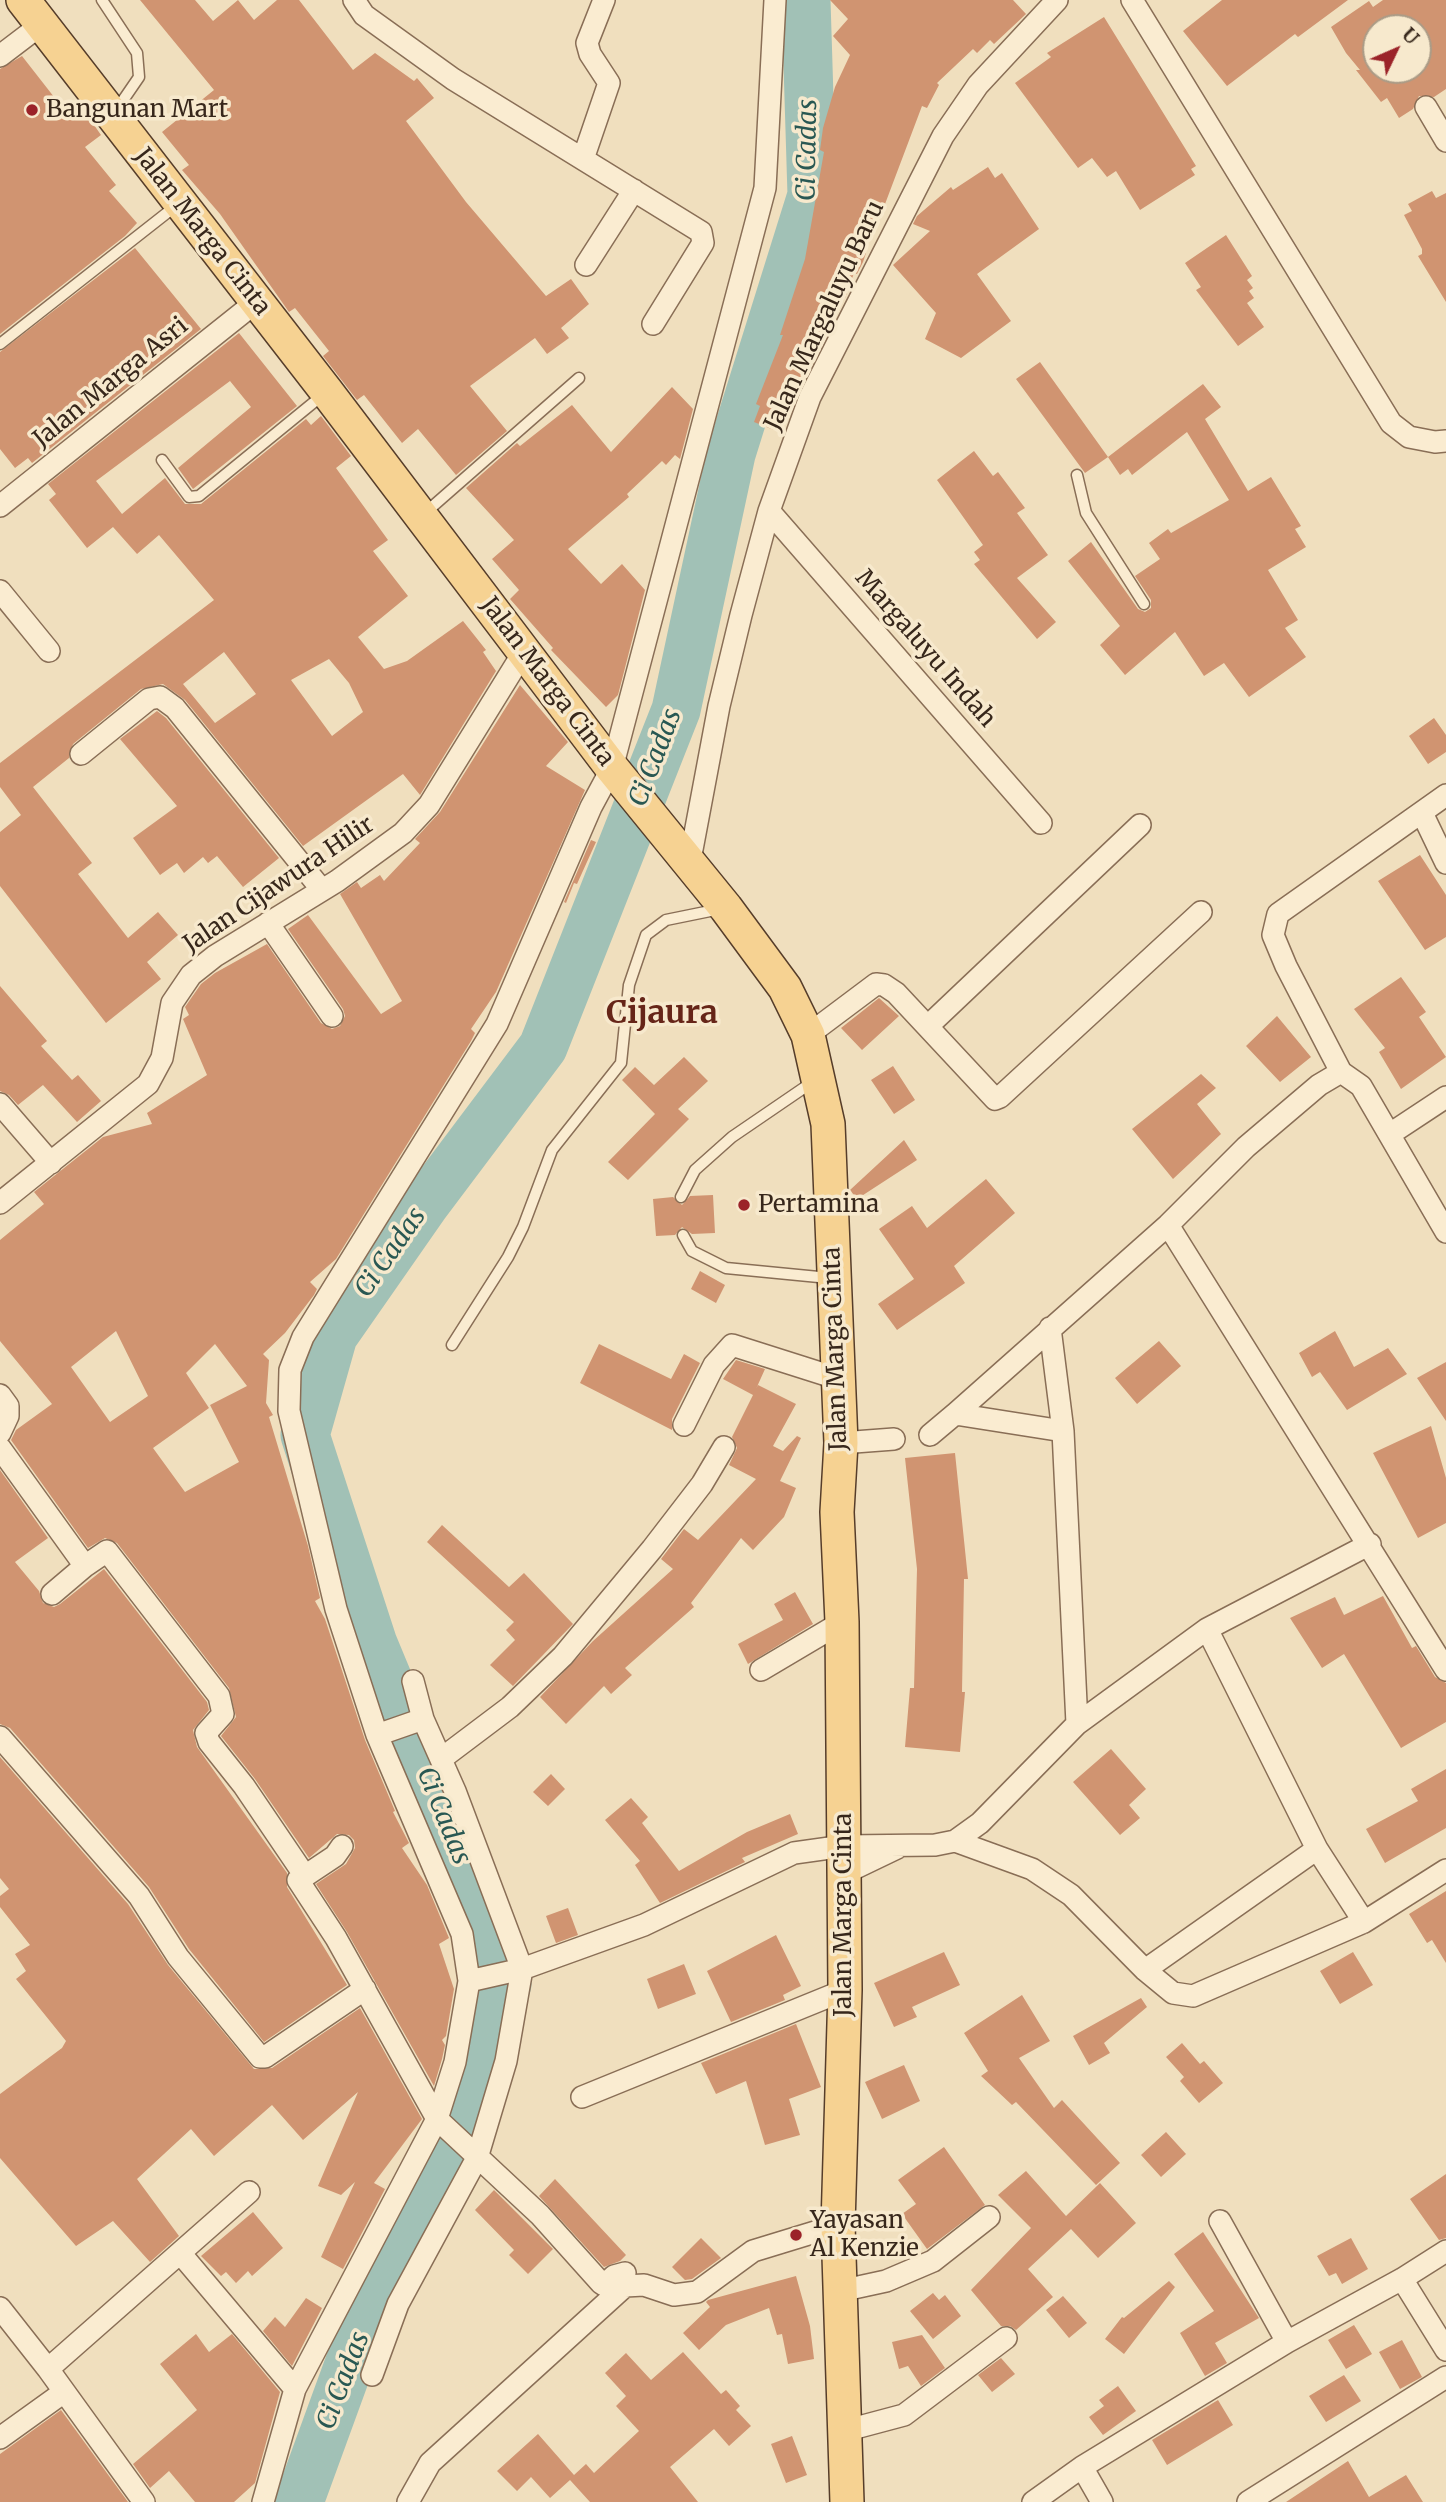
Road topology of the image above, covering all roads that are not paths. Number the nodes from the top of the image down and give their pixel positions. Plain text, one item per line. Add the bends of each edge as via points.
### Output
1 (102, 0) edge
2 (354, 0) edge
3 (604, 0) edge
4 (775, 0) edge
5 (1057, 0) edge
6 (1132, 0) edge
7 (33, 12) edge
8 (0, 57) edge
9 (1426, 107) dead end
10 (112, 116) junction
11 (1446, 141) edge
12 (583, 159) junction
13 (634, 190) junction
14 (179, 203) junction
15 (586, 265) dead end
16 (256, 302) junction
17 (653, 324) dead end
18 (0, 344) edge
19 (579, 377) dead end
20 (327, 392) junction
21 (1446, 441) edge
22 (162, 460) dead end
23 (1077, 475) dead end
24 (0, 506) edge
25 (769, 511) junction
26 (421, 517) junction
27 (0, 591) edge
28 (1144, 604) dead end
29 (49, 651) dead end
30 (523, 653) junction
31 (81, 754) dead end
32 (612, 768) junction
33 (1446, 795) edge
34 (1422, 813) junction
35 (1041, 823) dead end
36 (1140, 825) dead end
37 (681, 850) junction
38 (1446, 863) edge
39 (323, 890) junction
40 (726, 908) junction
41 (1201, 912) dead end
42 (268, 923) junction
43 (332, 1016) dead end
44 (928, 1026) junction
45 (808, 1035) junction
46 (1341, 1072) junction
47 (819, 1078) junction
48 (1446, 1097) edge
49 (0, 1104) edge
50 (1391, 1134) junction
51 (51, 1163) junction
52 (681, 1197) dead end
53 (0, 1203) edge
54 (1168, 1225) junction
55 (1446, 1231) edge
56 (683, 1235) dead end
57 (832, 1278) junction
58 (1050, 1328) junction
59 (452, 1345) dead end
60 (836, 1378) junction
61 (0, 1395) edge
62 (955, 1414) junction
63 (684, 1425) dead end
64 (1063, 1431) junction
65 (0, 1433) edge
66 (930, 1435) dead end
67 (894, 1438) dead end
68 (841, 1443) junction
69 (724, 1447) dead end
70 (0, 1448) edge
71 (1370, 1545) junction
72 (85, 1566) junction
73 (52, 1594) dead end
74 (842, 1622) junction
75 (1206, 1629) junction
76 (1446, 1669) edge
77 (761, 1670) dead end
78 (413, 1681) dead end
79 (421, 1720) junction
80 (1077, 1724) junction
81 (382, 1733) junction
82 (0, 1737) edge
83 (441, 1759) junction
84 (955, 1841) junction
85 (342, 1846) dead end
86 (1317, 1849) junction
87 (844, 1859) junction
88 (1446, 1870) edge
89 (306, 1876) junction
90 (1364, 1922) junction
91 (1145, 1970) junction
92 (517, 1971) junction
93 (475, 1980) junction
94 (365, 1989) junction
95 (845, 1990) junction
96 (582, 2097) dead end
97 (442, 2124) junction
98 (475, 2157) junction
99 (249, 2192) dead end
100 (989, 2217) dead end
101 (1220, 2221) dead end
102 (838, 2225) junction
103 (1446, 2251) edge
104 (181, 2253) junction
105 (625, 2273) dead end
106 (1402, 2279) junction
107 (840, 2291) junction
108 (0, 2308) edge
109 (1006, 2338) dead end
110 (1287, 2342) junction
111 (1446, 2350) edge
112 (48, 2369) junction
113 (372, 2375) dead end
114 (1446, 2377) edge
115 (295, 2389) junction
116 (64, 2392) junction
117 (844, 2431) junction
118 (0, 2438) edge
119 (1082, 2467) junction
120 (144, 2502) edge
121 (263, 2502) edge
122 (408, 2502) edge
123 (847, 2502) edge
124 (1032, 2502) edge
125 (1102, 2502) edge
126 (1248, 2502) edge

1 - 10 lane via 137,53 139,77
2 - 12 street via 365,15 453,79
3 - 12 street via 587,43 609,83
4 - 32 street via 765,188
5 - 25 street, Jalan Margaluyu Baru via 978,85 943,136
6 - 21 street via 1391,423 1409,437
7 - 8 street
7 - 10 main road, Jalan Marga Cinta
9 - 11 street
10 - 14 main road, Jalan Marga Cinta
12 - 13 street
13 - 15 street
13 - 17 street via 704,236
14 - 16 main road, Jalan Marga Cinta
14 - 18 lane
16 - 20 main road, Jalan Marga Cinta
16 - 24 street, Jalan Marga Asri
19 - 26 lane
20 - 22 lane via 199,496 189,497
20 - 26 main road, Jalan Marga Cinta
23 - 28 lane via 1086,513
25 - 35 street, Margaluyu Indah
25 - 37 street, Jalan Margaluyu Baru
26 - 30 main road, Jalan Marga Cinta
27 - 29 street
30 - 32 main road, Jalan Marga Cinta
30 - 39 street, Jalan Cijawura Hilir via 429,805 382,850
31 - 39 street via 149,699 160,697 175,708
32 - 37 main road, Jalan Marga Cinta
32 - 81 street via 497,1024 303,1337 290,1370 289,1411 336,1609
33 - 34 street
34 - 38 street
34 - 46 street via 1278,915 1273,935
36 - 44 street
37 - 40 main road, Jalan Marga Cinta
39 - 42 street, Jalan Cijawura Hilir
40 - 45 main road, Jalan Marga Cinta via 785,988
40 - 59 lane via 666,920 646,935 629,985 621,1063 552,1150 508,1257
41 - 44 street via 1000,1097 988,1095
42 - 43 street
42 - 51 street, Jalan Cijawura Hilir via 191,975 172,1003 162,1058 148,1084
44 - 45 street via 896,993 876,984
45 - 47 main road, Jalan Marga Cinta
46 - 50 street via 1361,1086
46 - 54 street via 1246,1147
47 - 52 lane via 732,1136 695,1171
47 - 57 main road, Jalan Marga Cinta via 828,1124
48 - 50 street
49 - 51 street
50 - 55 street
51 - 53 street, Jalan Cijawura Hilir
54 - 58 street
54 - 71 street
56 - 57 lane via 692,1251 726,1268
57 - 60 main road, Jalan Marga Cinta
58 - 62 street
58 - 64 street
60 - 63 street via 732,1345 714,1365
60 - 68 main road, Jalan Marga Cinta
61 - 65 street via 8,1406
62 - 64 street
62 - 66 street
64 - 80 street
67 - 68 street
68 - 74 main road, Jalan Marga Cinta via 837,1511
69 - 83 street via 702,1484 564,1656 510,1707
70 - 72 street
71 - 75 street
71 - 76 street
72 - 73 street
72 - 89 street via 107,1551 219,1696 223,1714 206,1733 209,1742
74 - 77 street
74 - 87 main road, Jalan Marga Cinta
75 - 80 street
75 - 86 street
78 - 79 street
79 - 81 street
79 - 83 street
80 - 84 street via 979,1823
81 - 93 street via 462,1934
82 - 94 street via 139,1896 178,1957 260,2057
83 - 92 street
84 - 87 street via 906,1845
84 - 91 street via 1032,1869 1071,1895
85 - 89 street
86 - 90 street
86 - 91 street
87 - 92 street via 794,1853 643,1925
87 - 95 main road, Jalan Marga Cinta
88 - 90 street
89 - 94 street via 299,1880
90 - 91 street via 1193,1996 1173,1993
92 - 93 street
92 - 98 street via 506,2061
93 - 97 street
94 - 97 street
95 - 96 street
95 - 102 main road, Jalan Marga Cinta
97 - 98 street
97 - 115 street
98 - 105 street via 540,2215 601,2283
98 - 113 street via 398,2304
99 - 104 street
100 - 107 street via 933,2261 886,2281
101 - 110 street
102 - 107 main road, Jalan Marga Cinta
102 - 122 street via 753,2251 697,2292 674,2295 644,2285 625,2286 430,2463
103 - 106 street
104 - 112 street
104 - 115 street
106 - 110 street
106 - 111 street
107 - 117 main road, Jalan Marga Cinta
108 - 112 street
109 - 117 street via 904,2415
110 - 119 street
112 - 116 street
114 - 126 street
115 - 121 street
116 - 118 street
116 - 120 street
117 - 123 main road, Jalan Marga Cinta
119 - 124 street
119 - 125 street

